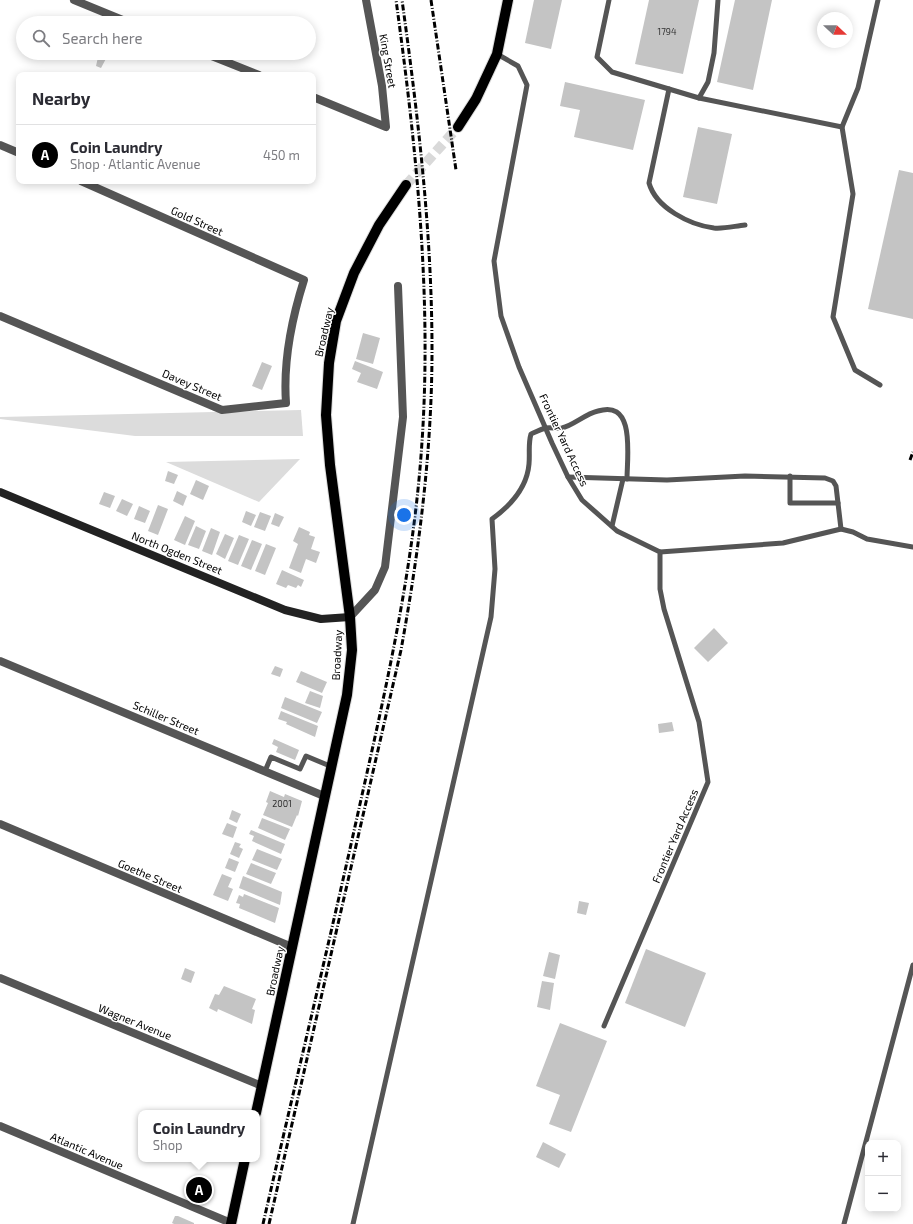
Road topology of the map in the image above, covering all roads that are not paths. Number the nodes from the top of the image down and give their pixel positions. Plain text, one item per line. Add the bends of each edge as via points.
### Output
1 (74, 0) edge
2 (366, 0) edge
3 (508, 0) edge
4 (609, 0) edge
5 (718, 0) edge
6 (878, 0) edge
7 (113, 16) edge
8 (497, 54) junction
9 (221, 60) edge
10 (251, 72) edge
11 (669, 89) junction
12 (316, 98) edge
13 (699, 98) junction
14 (458, 126) tunnel mouth
15 (842, 127) junction
16 (0, 145) edge
17 (16, 152) edge
18 (88, 184) edge
19 (406, 185) tunnel mouth
20 (745, 225) dead end
21 (304, 280) joint
22 (398, 286) dead end
23 (0, 316) edge
24 (880, 385) dead end
25 (546, 428) junction
26 (568, 476) junction
27 (790, 476) junction
28 (625, 479) junction
29 (0, 492) edge
30 (838, 504) junction
31 (612, 526) junction
32 (841, 529) junction
33 (913, 546) edge
34 (660, 552) junction
35 (350, 617) junction
36 (0, 661) edge
37 (330, 766) junction
38 (266, 771) junction
39 (324, 796) junction
40 (0, 824) edge
41 (292, 947) junction
42 (913, 965) edge
43 (0, 978) edge
44 (604, 1026) dead end
45 (262, 1086) junction
46 (257, 1110) edge
47 (0, 1126) edge
48 (244, 1162) edge
49 (231, 1223) edge
50 (353, 1224) edge
51 (844, 1224) edge

1 - 7 street
2 - 12 street, King Street via 382,86 386,127
3 - 8 main road
4 - 11 lane via 597,57 612,72
5 - 13 lane via 714,53 708,82
6 - 15 lane via 858,88
8 - 14 main road via 476,99
8 - 25 lane, Frontier Yard Access via 518,66 526,85 494,261 497,288 501,316 519,367
9 - 10 street
11 - 13 lane
11 - 20 lane via 649,183 651,191 672,211 703,226 717,228
13 - 15 lane
15 - 24 lane via 853,194 834,318 855,370
16 - 17 street
18 - 21 street, Gold Street
19 - 35 main road, Broadway via 379,225 354,273 336,321 329,363 326,415 330,464
21 - 23 street, Davey Street via 289,336 286,404 222,410
22 - 35 street via 403,418 385,567 375,590
25 - 26 lane, Frontier Yard Access
25 - 28 lane via 562,428 605,409 619,413 625,421 627,436
25 - 50 lane via 531,434 528,443 529,465 523,486 508,507 492,519 495,569 491,617
26 - 28 lane
26 - 31 lane, Frontier Yard Access via 582,500
27 - 28 lane
27 - 30 lane via 825,478 833,481 838,493
27 - 30 lane via 790,503
28 - 31 lane
29 - 35 street, North Ogden Street via 285,610 321,619
30 - 32 lane
31 - 34 lane, Frontier Yard Access via 617,531
32 - 33 lane via 867,539
32 - 34 lane via 783,544
34 - 44 lane, Frontier Yard Access via 660,589 664,609 699,722 708,782
35 - 37 main road, Broadway via 352,650 346,695
36 - 38 street, Schiller Street
37 - 38 lane via 306,756 300,769 271,757
37 - 39 main road, Broadway
38 - 39 street, Schiller Street
39 - 41 main road, Broadway
40 - 41 street, Goethe Street
41 - 45 main road, Broadway
42 - 51 lane
43 - 45 street, Wagner Avenue
45 - 46 main road, Broadway
47 - 49 street, Atlantic Avenue
48 - 49 main road

